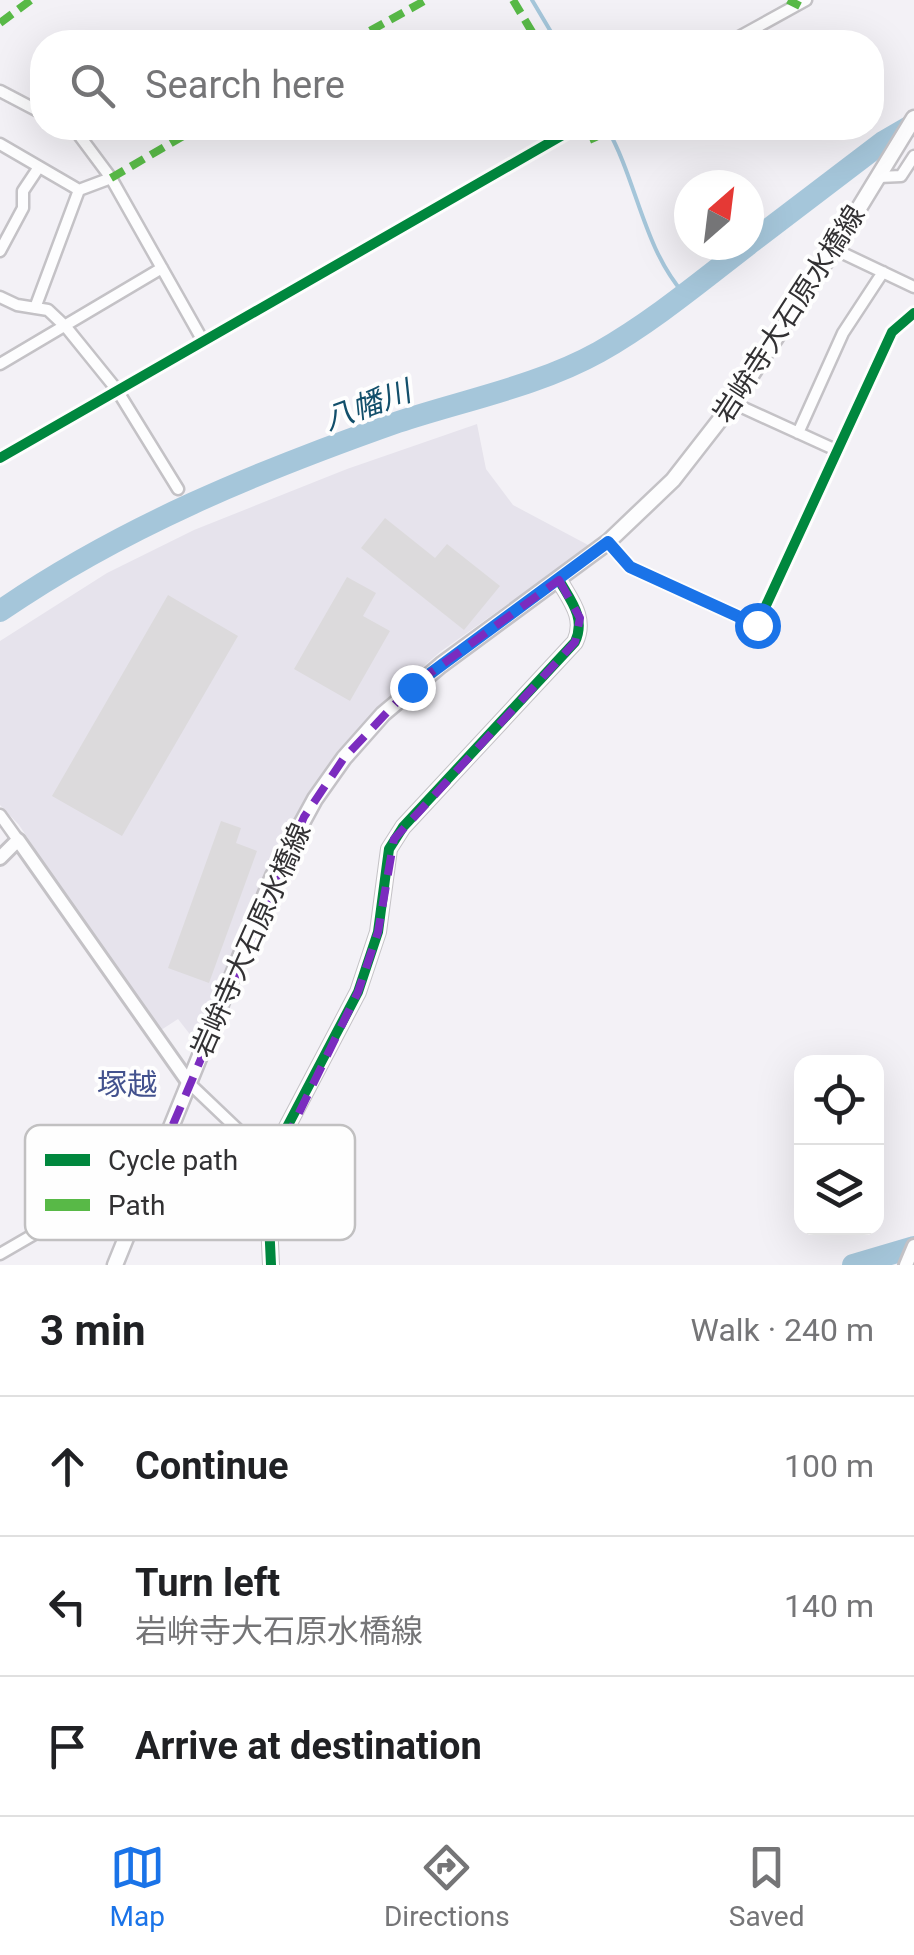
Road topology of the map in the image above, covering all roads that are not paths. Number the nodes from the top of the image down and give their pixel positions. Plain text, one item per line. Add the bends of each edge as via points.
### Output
1 (806, 0) edge
2 (752, 30) edge
3 (0, 91) edge
4 (30, 107) edge
5 (914, 118) edge
6 (83, 140) edge
7 (555, 140) edge
8 (0, 144) edge
9 (914, 156) edge
10 (40, 167) junction
11 (883, 172) junction
12 (111, 178) junction
13 (80, 190) junction
14 (834, 249) junction
15 (0, 251) edge
16 (162, 268) junction
17 (883, 272) junction
18 (914, 286) edge
19 (0, 297) edge
20 (35, 308) junction
21 (914, 314) edge
22 (66, 327) junction
23 (202, 341) junction
24 (0, 364) edge
25 (117, 390) junction
26 (733, 403) junction
27 (798, 432) junction
28 (836, 450) junction
29 (0, 458) edge
30 (178, 489) dead end
31 (608, 542) junction
32 (558, 580) junction
33 (0, 815) edge
34 (18, 840) junction
35 (0, 858) edge
36 (189, 1083) junction
37 (172, 1125) edge
38 (233, 1125) edge
39 (288, 1125) edge
40 (25, 1240) edge
41 (125, 1240) edge
42 (269, 1240) edge
43 (914, 1246) edge
44 (0, 1254) edge
45 (115, 1265) edge
46 (270, 1265) edge
47 (906, 1265) edge

1 - 2 street
3 - 4 street
5 - 11 main road, 岩峅寺大石原水橋線
6 - 12 street
7 - 23 street
8 - 10 street
9 - 11 street via 901,176
10 - 13 street
10 - 15 street
11 - 14 main road, 岩峅寺大石原水橋線
12 - 13 street
12 - 16 street
13 - 20 street
14 - 17 street
14 - 26 main road, 岩峅寺大石原水橋線
16 - 22 street
16 - 23 street
17 - 18 street
17 - 27 street via 843,333
19 - 20 street
20 - 22 street via 48,310
21 - 28 street via 892,332
22 - 24 street
22 - 25 street
23 - 25 street
25 - 29 street
25 - 30 street
26 - 27 street
26 - 31 main road, 岩峅寺大石原水橋線 via 673,480
27 - 28 street
28 - 31 street via 757,625 630,567
31 - 32 main road, 岩峅寺大石原水橋線
32 - 36 main road, 岩峅寺大石原水橋線 via 412,687 344,758 273,876
32 - 39 street via 580,618 575,642 394,839 378,932 358,992
33 - 34 street
34 - 35 street
34 - 36 street
36 - 37 main road, 岩峅寺大石原水橋線
36 - 38 street
40 - 44 street
41 - 45 main road, 岩峅寺大石原水橋線
42 - 46 street
43 - 47 street

